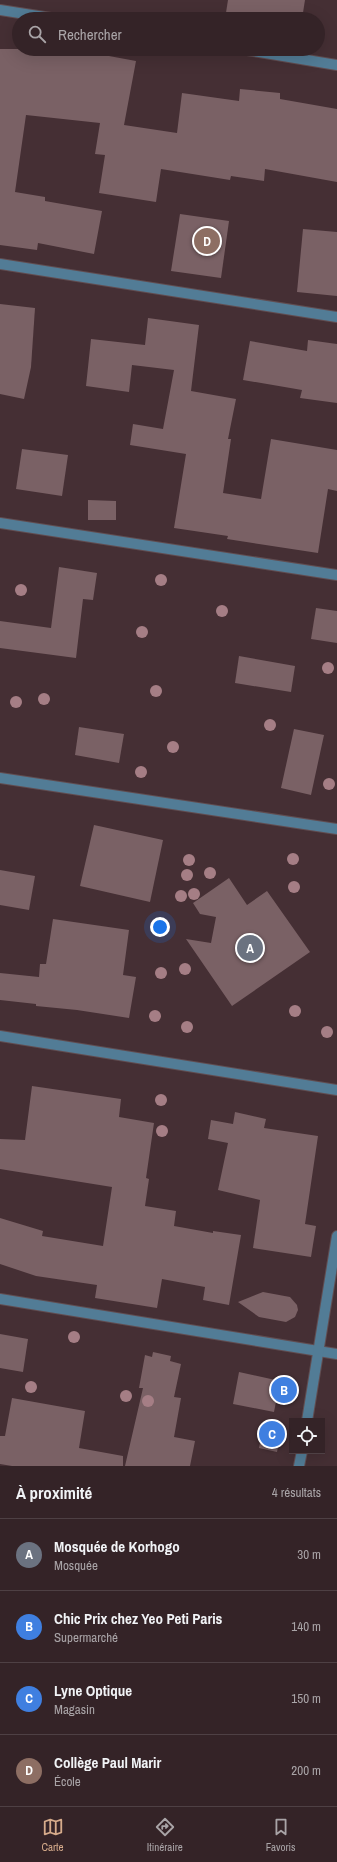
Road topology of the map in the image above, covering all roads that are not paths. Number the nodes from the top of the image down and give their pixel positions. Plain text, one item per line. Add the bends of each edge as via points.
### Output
1 (0, 10) edge
2 (13, 12) edge
3 (283, 56) edge
4 (337, 65) edge
5 (0, 264) edge
6 (337, 317) edge
7 (0, 523) edge
8 (337, 575) edge
9 (0, 778) edge
10 (337, 829) edge
11 (0, 1036) edge
12 (337, 1090) edge
13 (337, 1236) edge
14 (0, 1299) edge
15 (318, 1351) junction
16 (337, 1354) edge
17 (307, 1418) edge
18 (301, 1454) edge
19 (299, 1466) edge

1 - 2 street
3 - 4 street
5 - 6 street
7 - 8 street
9 - 10 street
11 - 12 street
13 - 15 street
14 - 15 street
15 - 16 street
15 - 17 street
18 - 19 street

